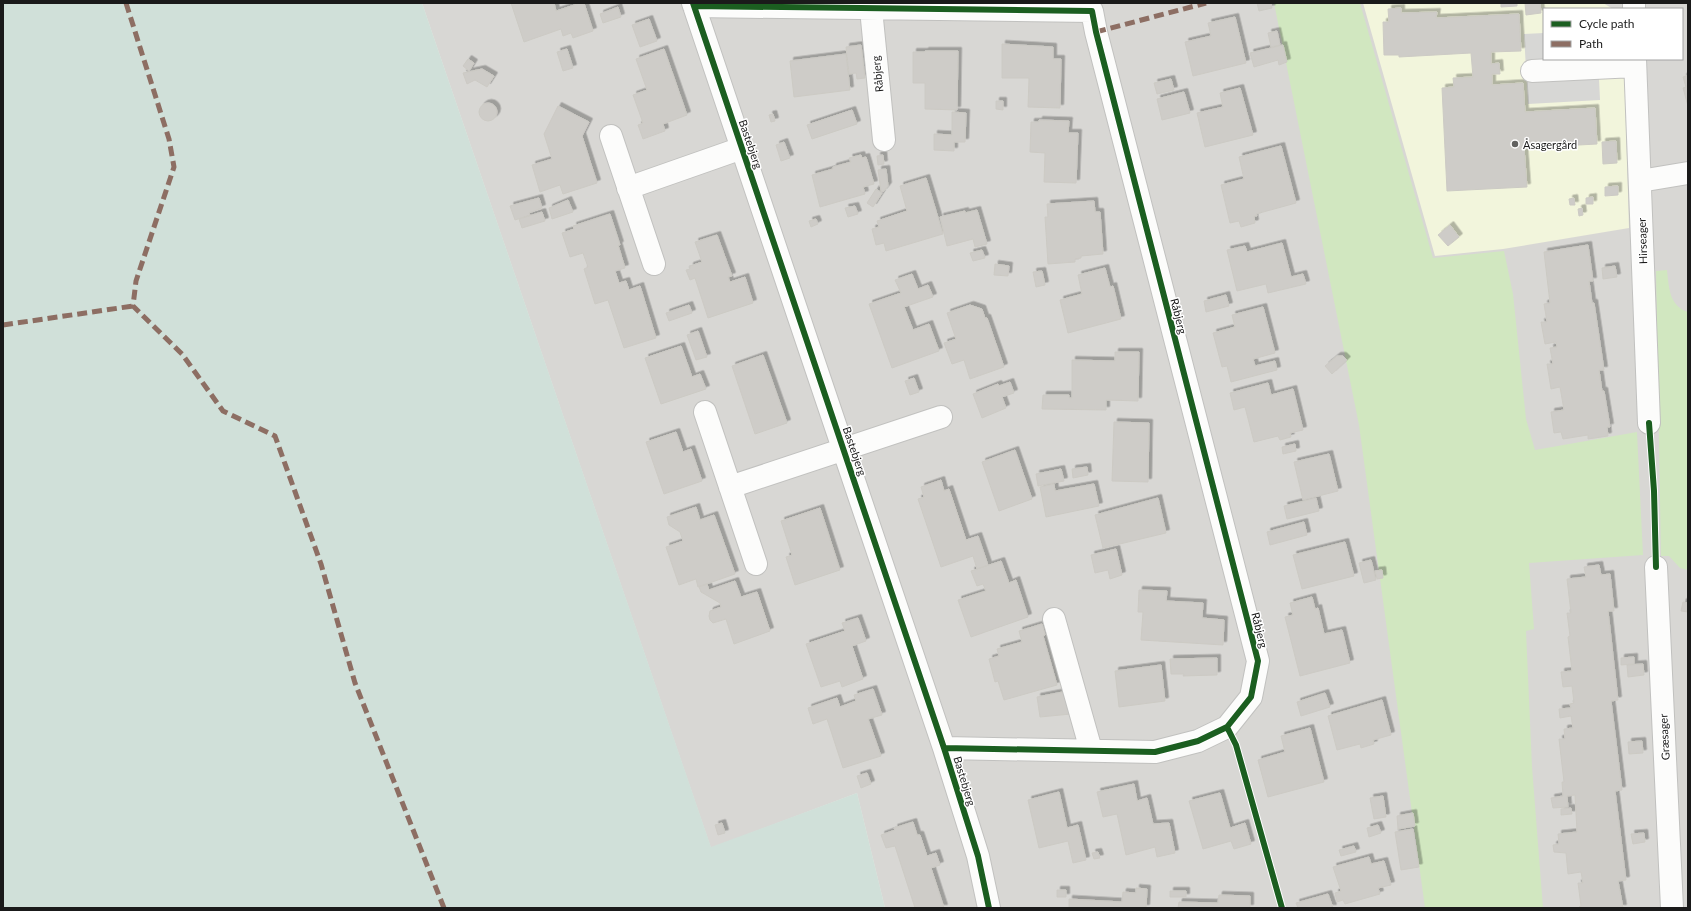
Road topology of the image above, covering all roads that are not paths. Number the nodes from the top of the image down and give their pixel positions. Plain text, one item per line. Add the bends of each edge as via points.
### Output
1 (693, 4) edge
2 (871, 9) junction
3 (1635, 62) edge
4 (1532, 70) dead end
5 (611, 136) dead end
6 (884, 140) dead end
7 (742, 148) junction
8 (1688, 173) edge
9 (1640, 181) junction
10 (628, 188) junction
11 (654, 264) dead end
12 (706, 412) dead end
13 (941, 417) dead end
14 (1649, 423) dead end
15 (844, 451) junction
16 (730, 487) junction
17 (756, 564) dead end
18 (1656, 567) dead end
19 (1054, 619) dead end
20 (944, 748) junction
21 (1091, 750) junction
22 (989, 908) edge
23 (1672, 908) edge

1 - 2 street, Råbjerg
1 - 7 street, Bastebjerg
2 - 6 street, Råbjerg
2 - 21 street, Råbjerg via 1092,11 1258,661 1251,697 1228,727 1198,741 1154,752
3 - 4 street
3 - 9 street, Hirseager
5 - 10 street
7 - 10 street, Bastebjerg
7 - 15 street, Bastebjerg
8 - 9 street
9 - 14 street, Hirseager
10 - 11 street
12 - 16 street
13 - 15 street, Bastebjerg
15 - 16 street, Bastebjerg
15 - 20 street, Bastebjerg
16 - 17 street
18 - 23 street, Græsager
19 - 21 street
20 - 21 street, Råbjerg
20 - 22 street, Bastebjerg via 978,856

